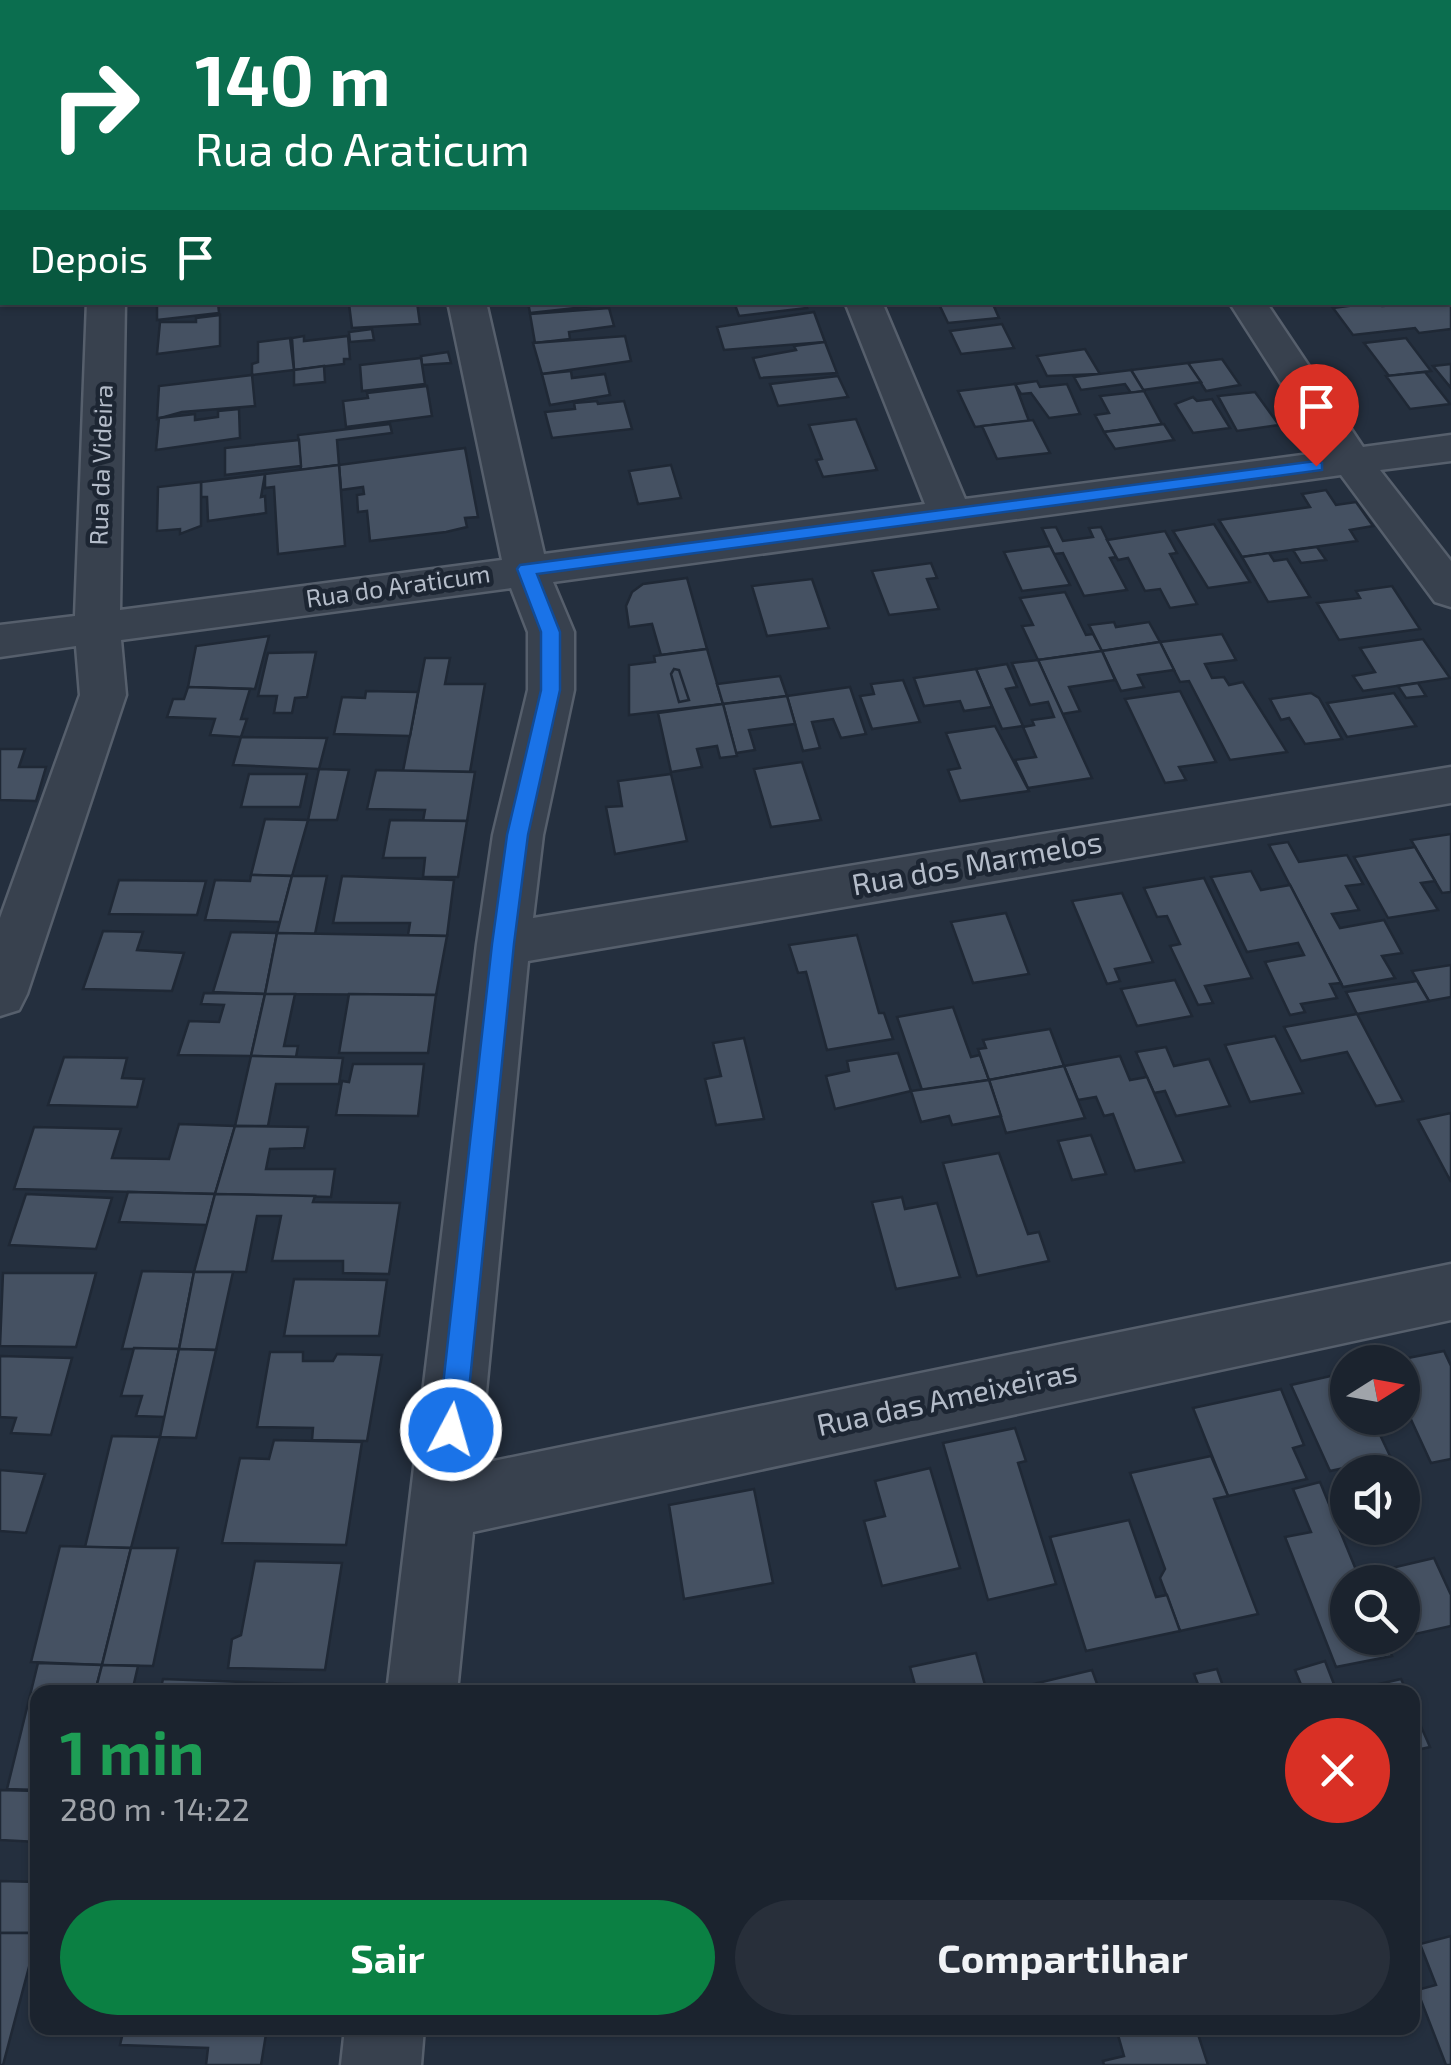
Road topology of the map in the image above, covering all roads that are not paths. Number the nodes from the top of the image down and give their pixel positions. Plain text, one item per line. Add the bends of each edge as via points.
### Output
1 (106, 305) edge
2 (469, 305) edge
3 (864, 305) edge
4 (1249, 305) edge
5 (1451, 448) edge
6 (1352, 462) junction
7 (951, 516) junction
8 (526, 569) junction
9 (1451, 592) edge
10 (97, 627) junction
11 (0, 641) edge
12 (1451, 785) edge
13 (503, 944) junction
14 (0, 994) edge
15 (1451, 1292) edge
16 (443, 1506) junction
17 (423, 1685) edge
18 (384, 2035) edge
19 (380, 2065) edge

1 - 10 street, Rua da Videira
2 - 8 street
3 - 7 street
4 - 6 street
5 - 6 street, Rua do Araticum
6 - 7 street, Rua do Araticum
6 - 9 street
7 - 8 street, Rua do Araticum
8 - 10 street, Rua do Araticum
8 - 13 street via 551,632 550,690 518,835
10 - 11 street, Rua do Araticum
10 - 14 street, Rua da Videira via 103,694
12 - 13 street, Rua dos Marmelos
13 - 16 street
15 - 16 street, Rua das Ameixeiras
16 - 17 street
18 - 19 street

